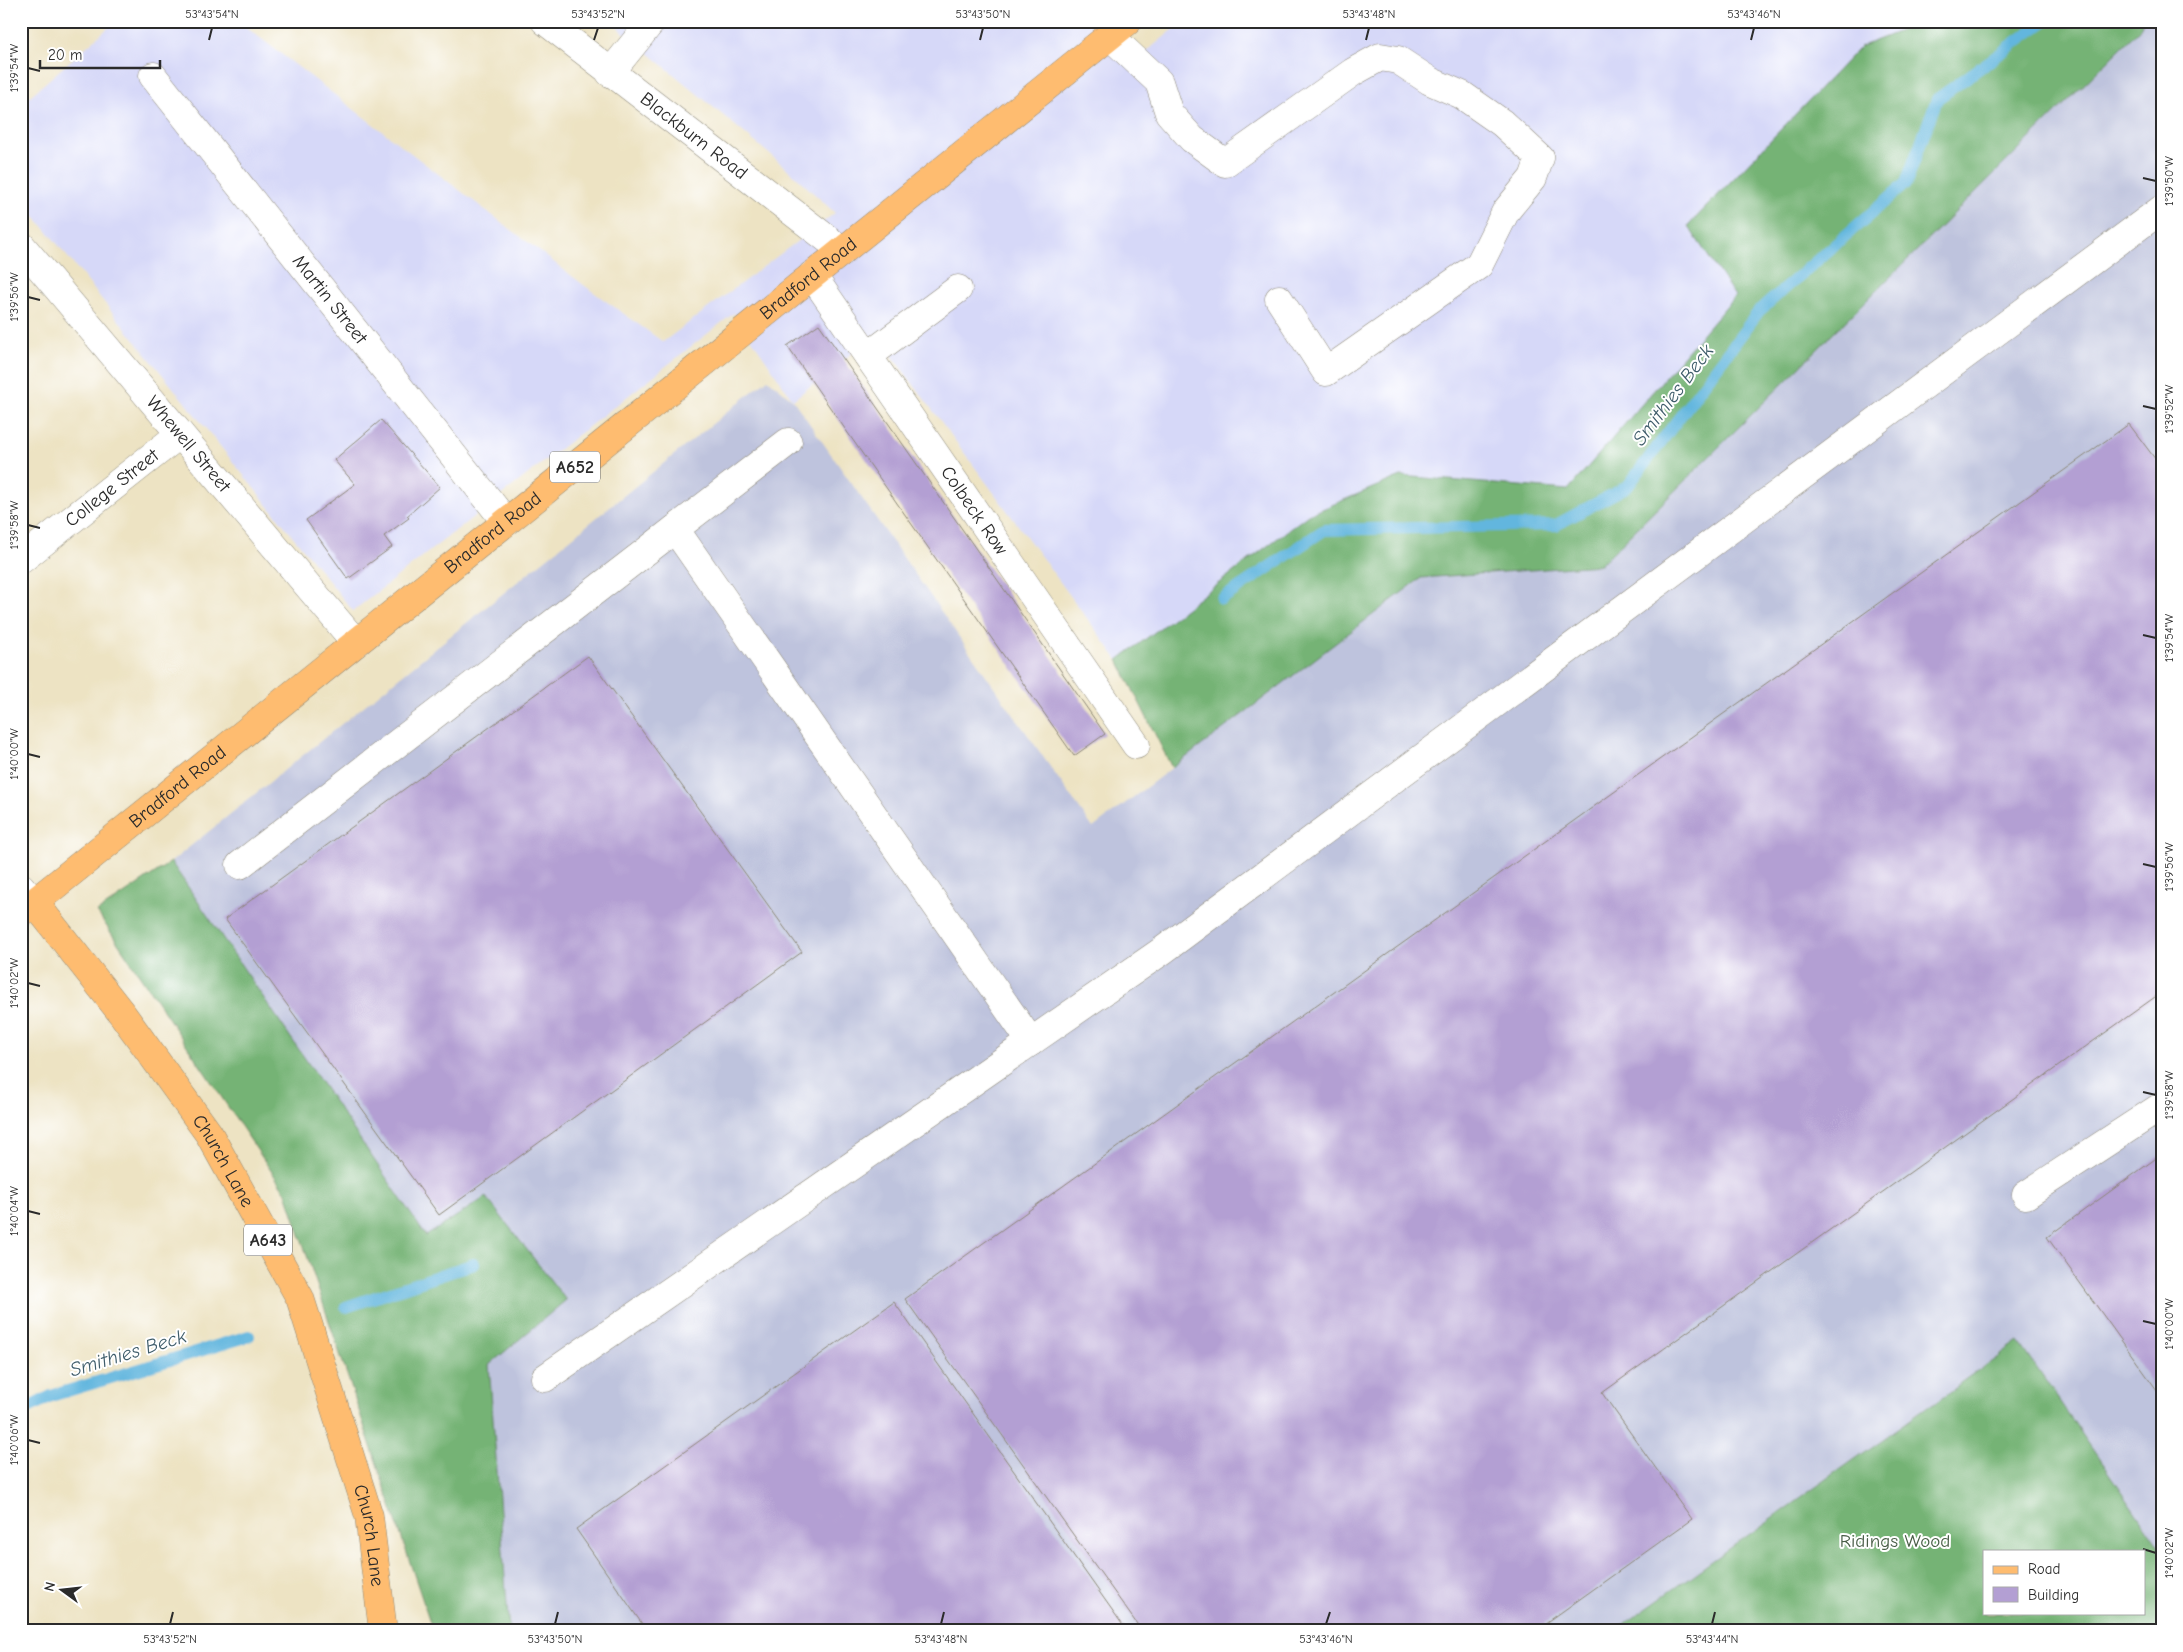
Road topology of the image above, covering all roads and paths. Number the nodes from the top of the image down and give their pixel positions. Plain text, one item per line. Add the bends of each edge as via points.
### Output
1 (545, 21) edge
2 (652, 21) edge
3 (1119, 29) edge
4 (610, 73) junction
5 (153, 76) dead end
6 (2162, 209) edge
7 (21, 245) edge
8 (843, 251) junction
9 (812, 275) junction
10 (958, 289) dead end
11 (1278, 299) dead end
12 (868, 356) junction
13 (180, 434) junction
14 (788, 442) dead end
15 (506, 522) junction
16 (675, 529) junction
17 (21, 560) edge
18 (356, 643) junction
19 (1136, 745) dead end
20 (240, 865) dead end
21 (26, 901) edge
22 (1031, 1042) junction
23 (2162, 1106) edge
24 (2026, 1195) dead end
25 (545, 1378) dead end
26 (383, 1631) edge

1 - 4 street, Blackburn Road
2 - 4 street
3 - 8 main road, Bradford Road / A652
3 - 11 street via 1159,82 1169,113 1192,139 1225,163 1353,72 1380,58 1398,60 1430,81 1462,95 1502,123 1540,158 1533,178 1506,211 1479,265 1326,372
4 - 8 street, Blackburn Road
5 - 15 street, Martin Street
6 - 22 street via 1170,946
7 - 13 street, Whewell Street
8 - 9 main road, Bradford Road / A652
9 - 12 street, Colbeck Row
9 - 15 main road, Bradford Road / A652
10 - 12 street
12 - 19 street, Colbeck Row
13 - 17 street, College Street
13 - 18 street, Whewell Street
14 - 16 street
15 - 18 main road, Bradford Road / A652
16 - 20 street
16 - 22 street
18 - 21 main road, Bradford Road / A652
21 - 26 main road, Church Lane / A643 via 123,1015 209,1134 300,1298 369,1516
22 - 25 street
23 - 24 street

